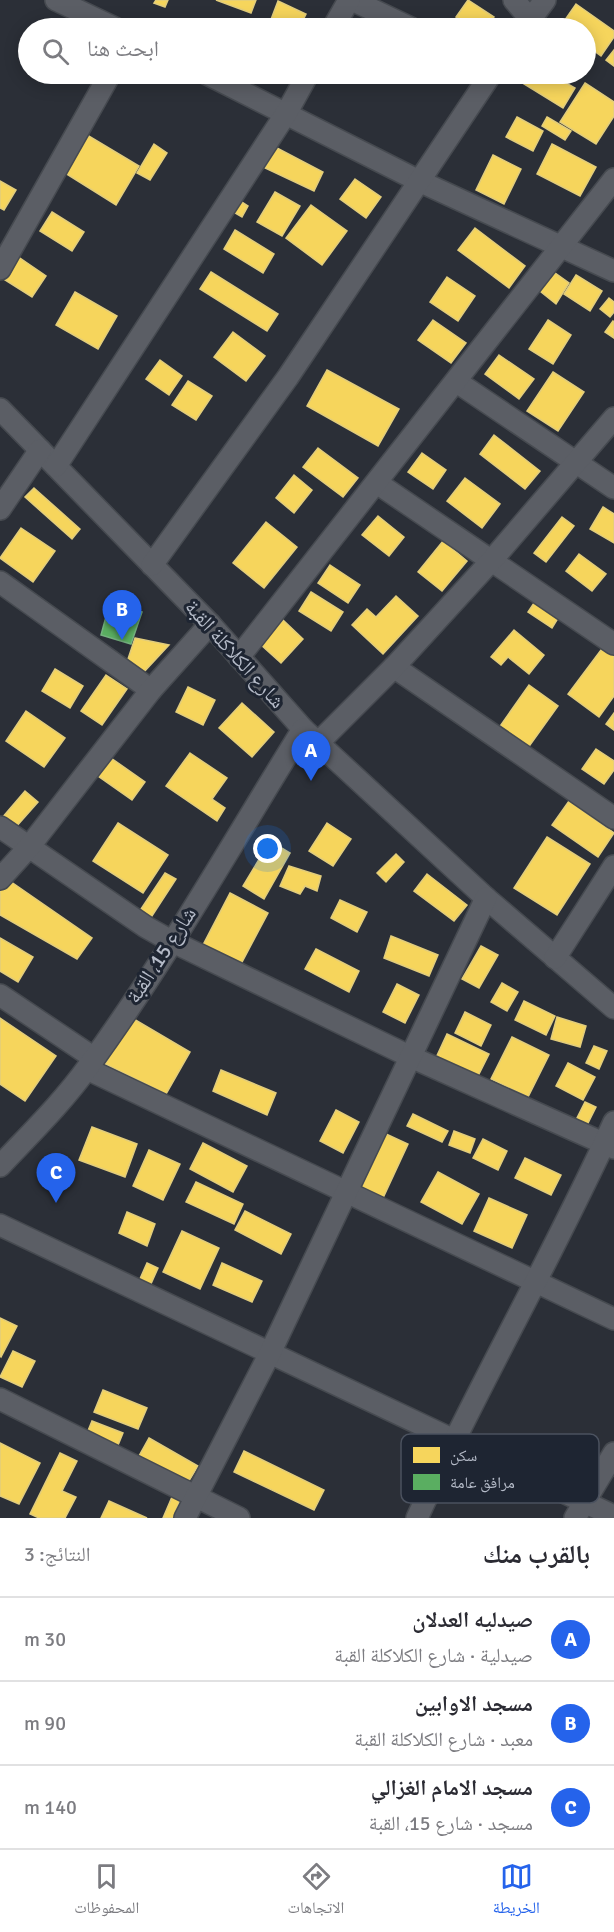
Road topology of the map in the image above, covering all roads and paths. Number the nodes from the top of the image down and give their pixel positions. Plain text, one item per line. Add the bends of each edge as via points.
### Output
1 (350, 0) edge
2 (514, 0) edge
3 (545, 0) edge
4 (69, 3) edge
5 (97, 18) edge
6 (339, 18) edge
7 (389, 18) edge
8 (524, 18) edge
9 (532, 18) edge
10 (104, 84) edge
11 (228, 84) edge
12 (302, 84) edge
13 (485, 84) edge
14 (287, 112) junction
15 (614, 179) edge
16 (419, 181) junction
17 (561, 248) junction
18 (0, 269) edge
19 (614, 271) edge
20 (457, 382) junction
21 (0, 409) edge
22 (614, 418) edge
23 (40, 450) junction
24 (573, 463) junction
25 (56, 466) junction
26 (376, 483) junction
27 (614, 488) edge
28 (0, 509) edge
29 (492, 560) junction
30 (152, 565) junction
31 (0, 582) edge
32 (210, 624) junction
33 (614, 644) edge
34 (239, 657) junction
35 (394, 667) junction
36 (151, 690) junction
37 (311, 736) junction
38 (614, 818) edge
39 (0, 827) edge
40 (29, 847) junction
41 (614, 866) edge
42 (0, 879) edge
43 (486, 898) junction
44 (171, 941) junction
45 (555, 958) junction
46 (0, 995) edge
47 (614, 1008) edge
48 (411, 1057) junction
49 (91, 1064) junction
50 (614, 1122) edge
51 (609, 1146) edge
52 (0, 1166) edge
53 (348, 1192) junction
54 (0, 1225) edge
55 (536, 1282) junction
56 (614, 1319) edge
57 (270, 1353) junction
58 (0, 1399) edge
59 (442, 1434) edge
60 (456, 1434) edge
61 (614, 1453) edge
62 (599, 1479) edge
63 (195, 1497) junction
64 (424, 1503) edge
65 (566, 1503) edge
66 (580, 1511) edge
67 (614, 1516) edge
68 (185, 1518) edge
69 (239, 1518) edge
70 (417, 1518) edge

1 - 6 street
1 - 7 street
2 - 8 street
3 - 9 street
4 - 5 street
10 - 18 street
11 - 14 street
12 - 14 street
13 - 16 street
14 - 16 street
14 - 25 street
15 - 17 street
16 - 17 street
16 - 30 street via 288,377
17 - 19 street
17 - 20 street
20 - 24 street
20 - 26 street
21 - 23 street, شارع الكلاكلة القبة
22 - 24 street, شارع 15، القبة
23 - 25 street, شارع الكلاكلة القبة
23 - 28 street
24 - 27 street
24 - 29 street, شارع 15، القبة
25 - 30 street, شارع الكلاكلة القبة
26 - 29 street
26 - 34 street
29 - 33 street
29 - 35 street, شارع 15، القبة
30 - 32 street, شارع الكلاكلة القبة
31 - 36 street
32 - 34 street, شارع الكلاكلة القبة
32 - 36 street
34 - 37 street, شارع الكلاكلة القبة
35 - 37 street, شارع 15، القبة
35 - 38 street
36 - 40 street
37 - 43 street, شارع الكلاكلة القبة
37 - 44 street, شارع 15، القبة
39 - 40 street
40 - 42 street
40 - 44 street
41 - 45 street
43 - 45 street, شارع الكلاكلة القبة
43 - 48 street
44 - 48 street
44 - 49 street, شارع 15، القبة
45 - 47 street, شارع الكلاكلة القبة
46 - 49 street
48 - 51 street
48 - 53 street
49 - 52 street, شارع 15، القبة
49 - 53 street
50 - 51 street
51 - 55 street
53 - 55 street
53 - 57 street
54 - 57 street
55 - 56 street
55 - 60 street
57 - 59 street
57 - 63 street
58 - 63 street
61 - 62 street
63 - 68 street
63 - 69 street
64 - 70 street
65 - 66 street
66 - 67 street

